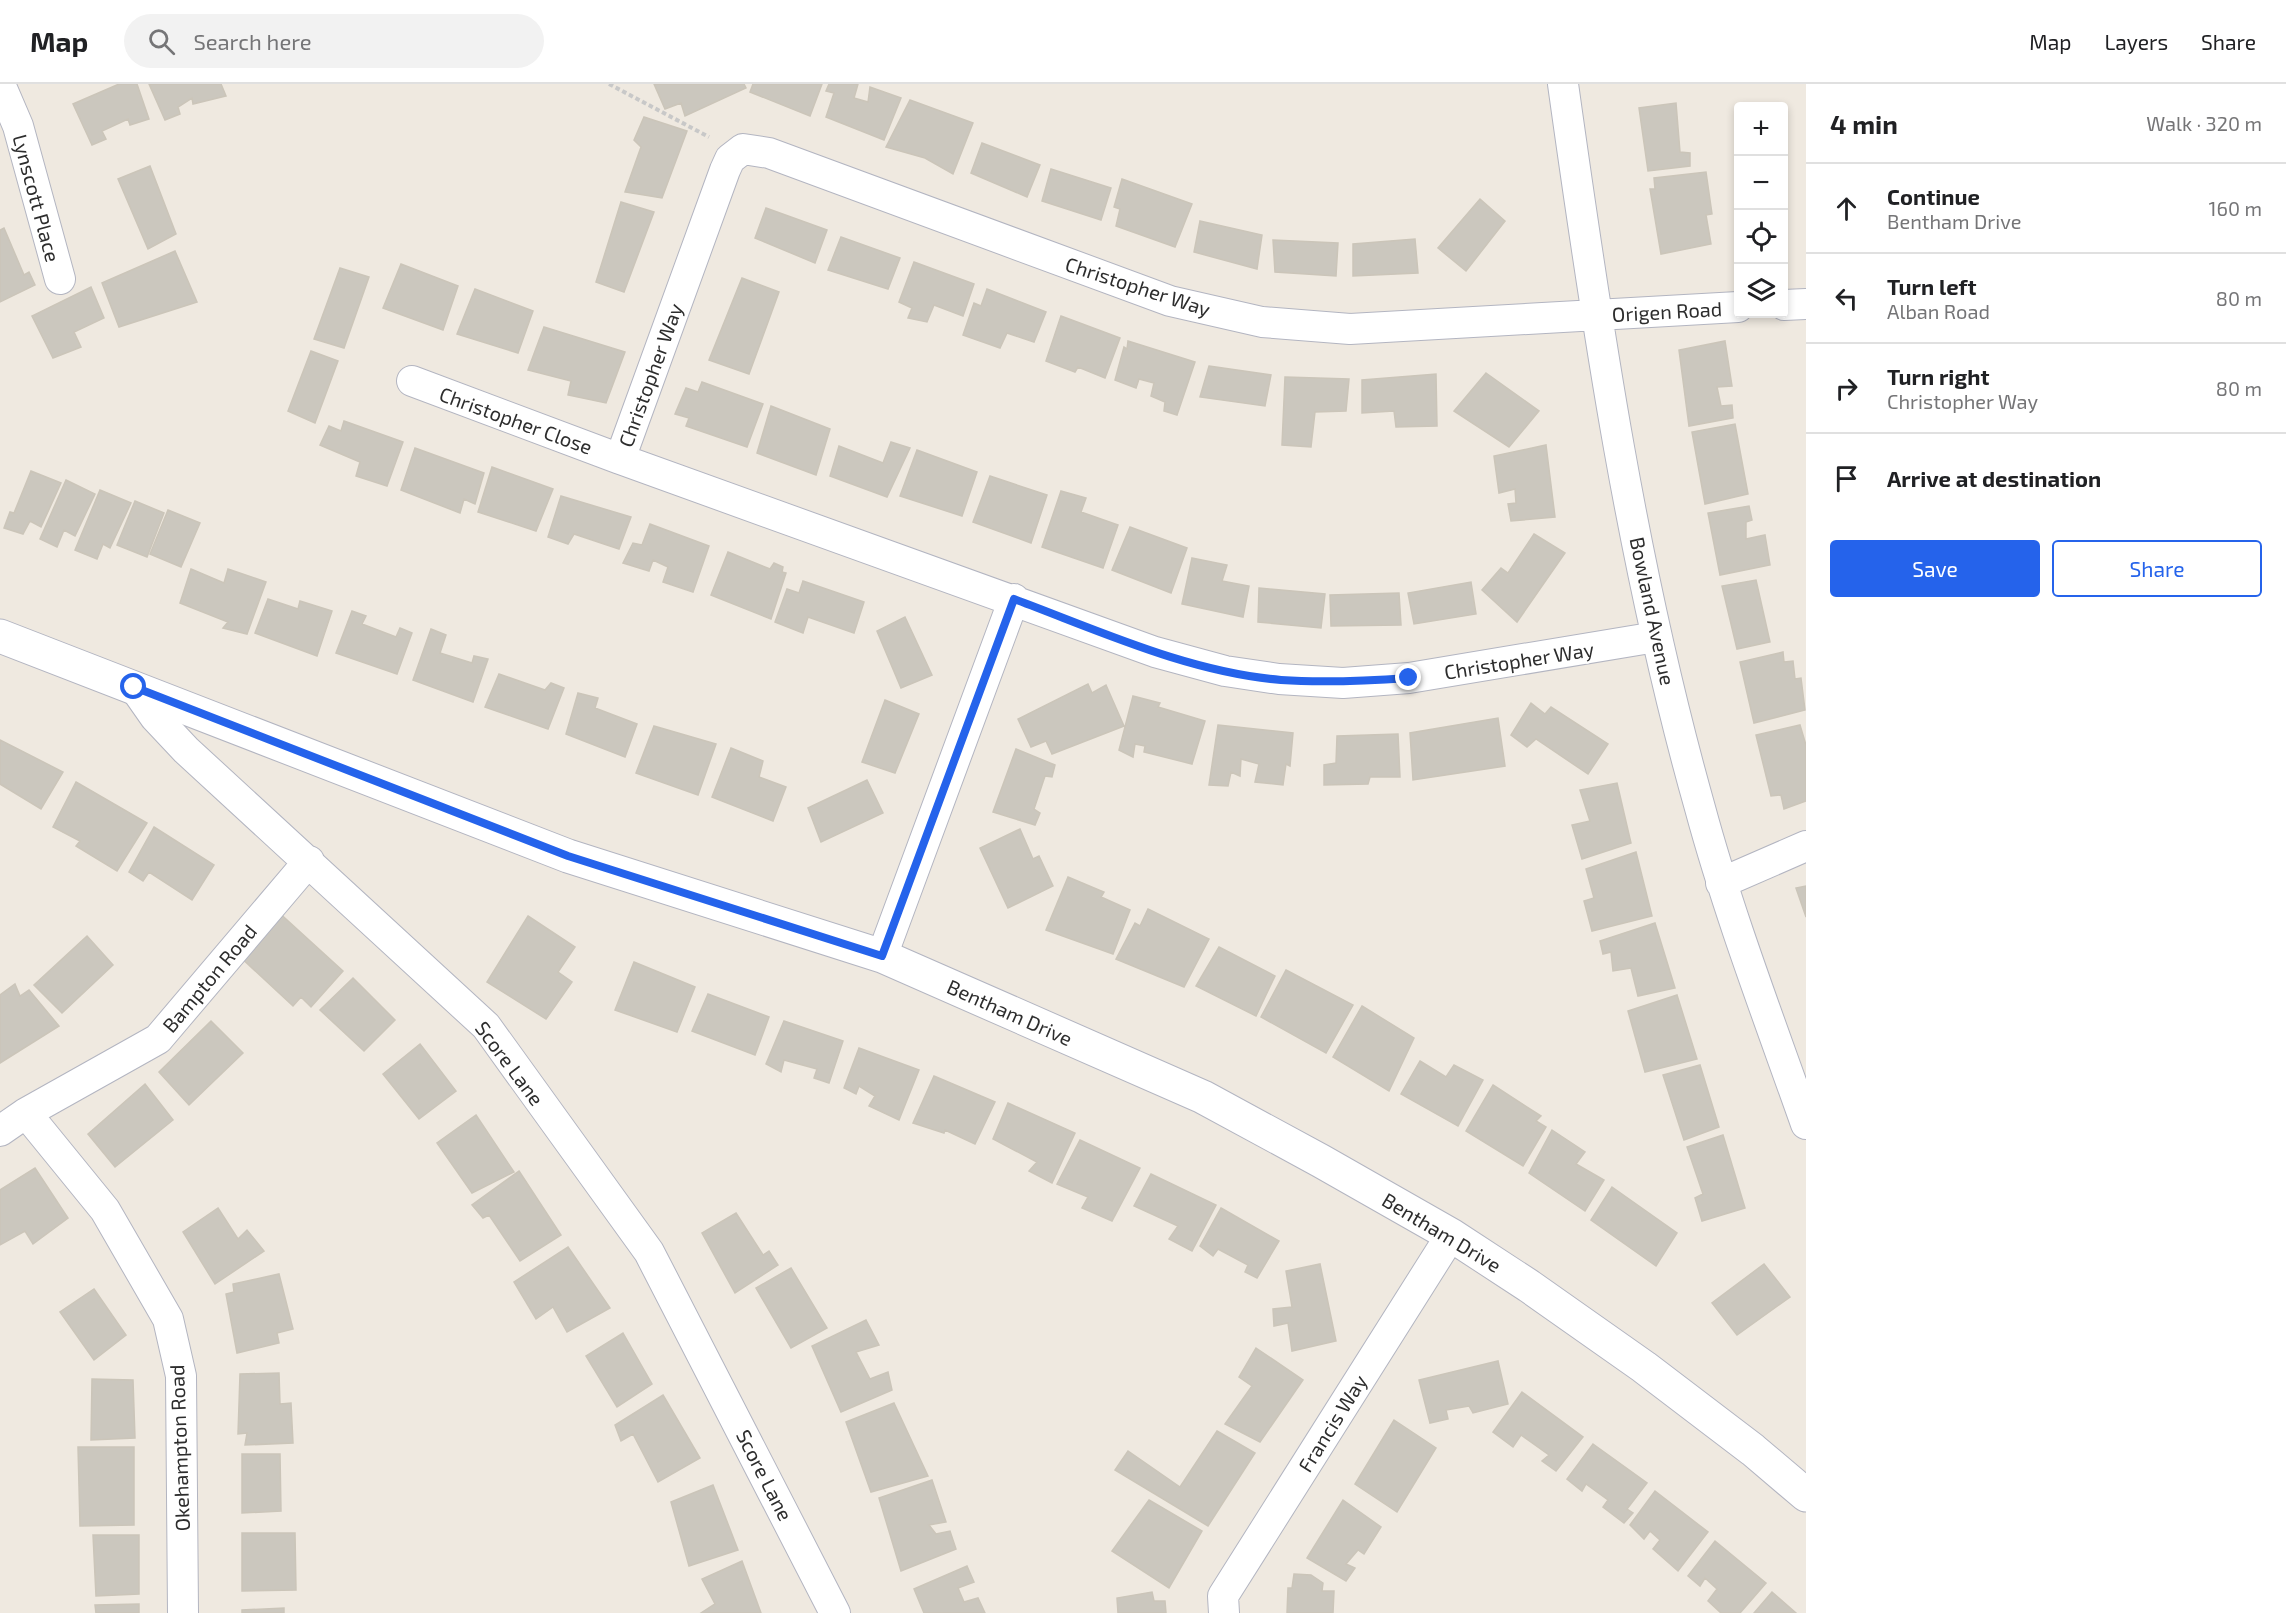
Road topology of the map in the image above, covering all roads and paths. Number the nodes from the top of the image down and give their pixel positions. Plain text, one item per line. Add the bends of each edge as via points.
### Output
1 (0, 84) edge
2 (609, 84) edge
3 (1563, 84) edge
4 (736, 152) junction
5 (60, 279) dead end
6 (1806, 304) edge
7 (1788, 305) edge
8 (1734, 307) edge
9 (1595, 315) junction
10 (412, 381) dead end
11 (620, 459) junction
12 (1014, 599) junction
13 (0, 636) edge
14 (1656, 637) junction
15 (134, 687) junction
16 (1806, 846) edge
17 (309, 861) junction
18 (1721, 883) junction
19 (882, 956) junction
20 (26, 1113) junction
21 (1806, 1124) edge
22 (0, 1131) edge
23 (1451, 1235) junction
24 (1806, 1495) edge
25 (183, 1613) edge
26 (835, 1613) edge
27 (1224, 1613) edge

1 - 5 street, Lynscott Place via 18,126
2 - 4 path
3 - 9 street, Bowland Avenue
4 - 9 street, Christopher Way via 752,149 769,153 1170,301 1262,322 1350,329
4 - 11 street, Christopher Way via 724,170
6 - 7 street
8 - 9 street, Origen Road
9 - 14 street, Bowland Avenue
10 - 11 street, Christopher Close
11 - 12 street, Christopher Way
12 - 14 street, Christopher Way via 1155,652 1225,671 1279,680 1409,678
12 - 19 street
13 - 15 street
14 - 18 street, Bowland Avenue
15 - 17 street, Score Lane via 186,750
15 - 19 street, Bentham Drive via 568,856
16 - 18 street
17 - 20 street, Bampton Road via 158,1039
17 - 26 street, Score Lane via 486,1026 649,1252
18 - 21 street, Bowland Avenue
19 - 23 street, Bentham Drive via 1203,1098
20 - 22 street, Bampton Road
20 - 25 street, Okehampton Road via 105,1210 168,1319 181,1376
23 - 24 street, Bentham Drive via 1644,1367
23 - 27 street, Francis Way via 1222,1596

